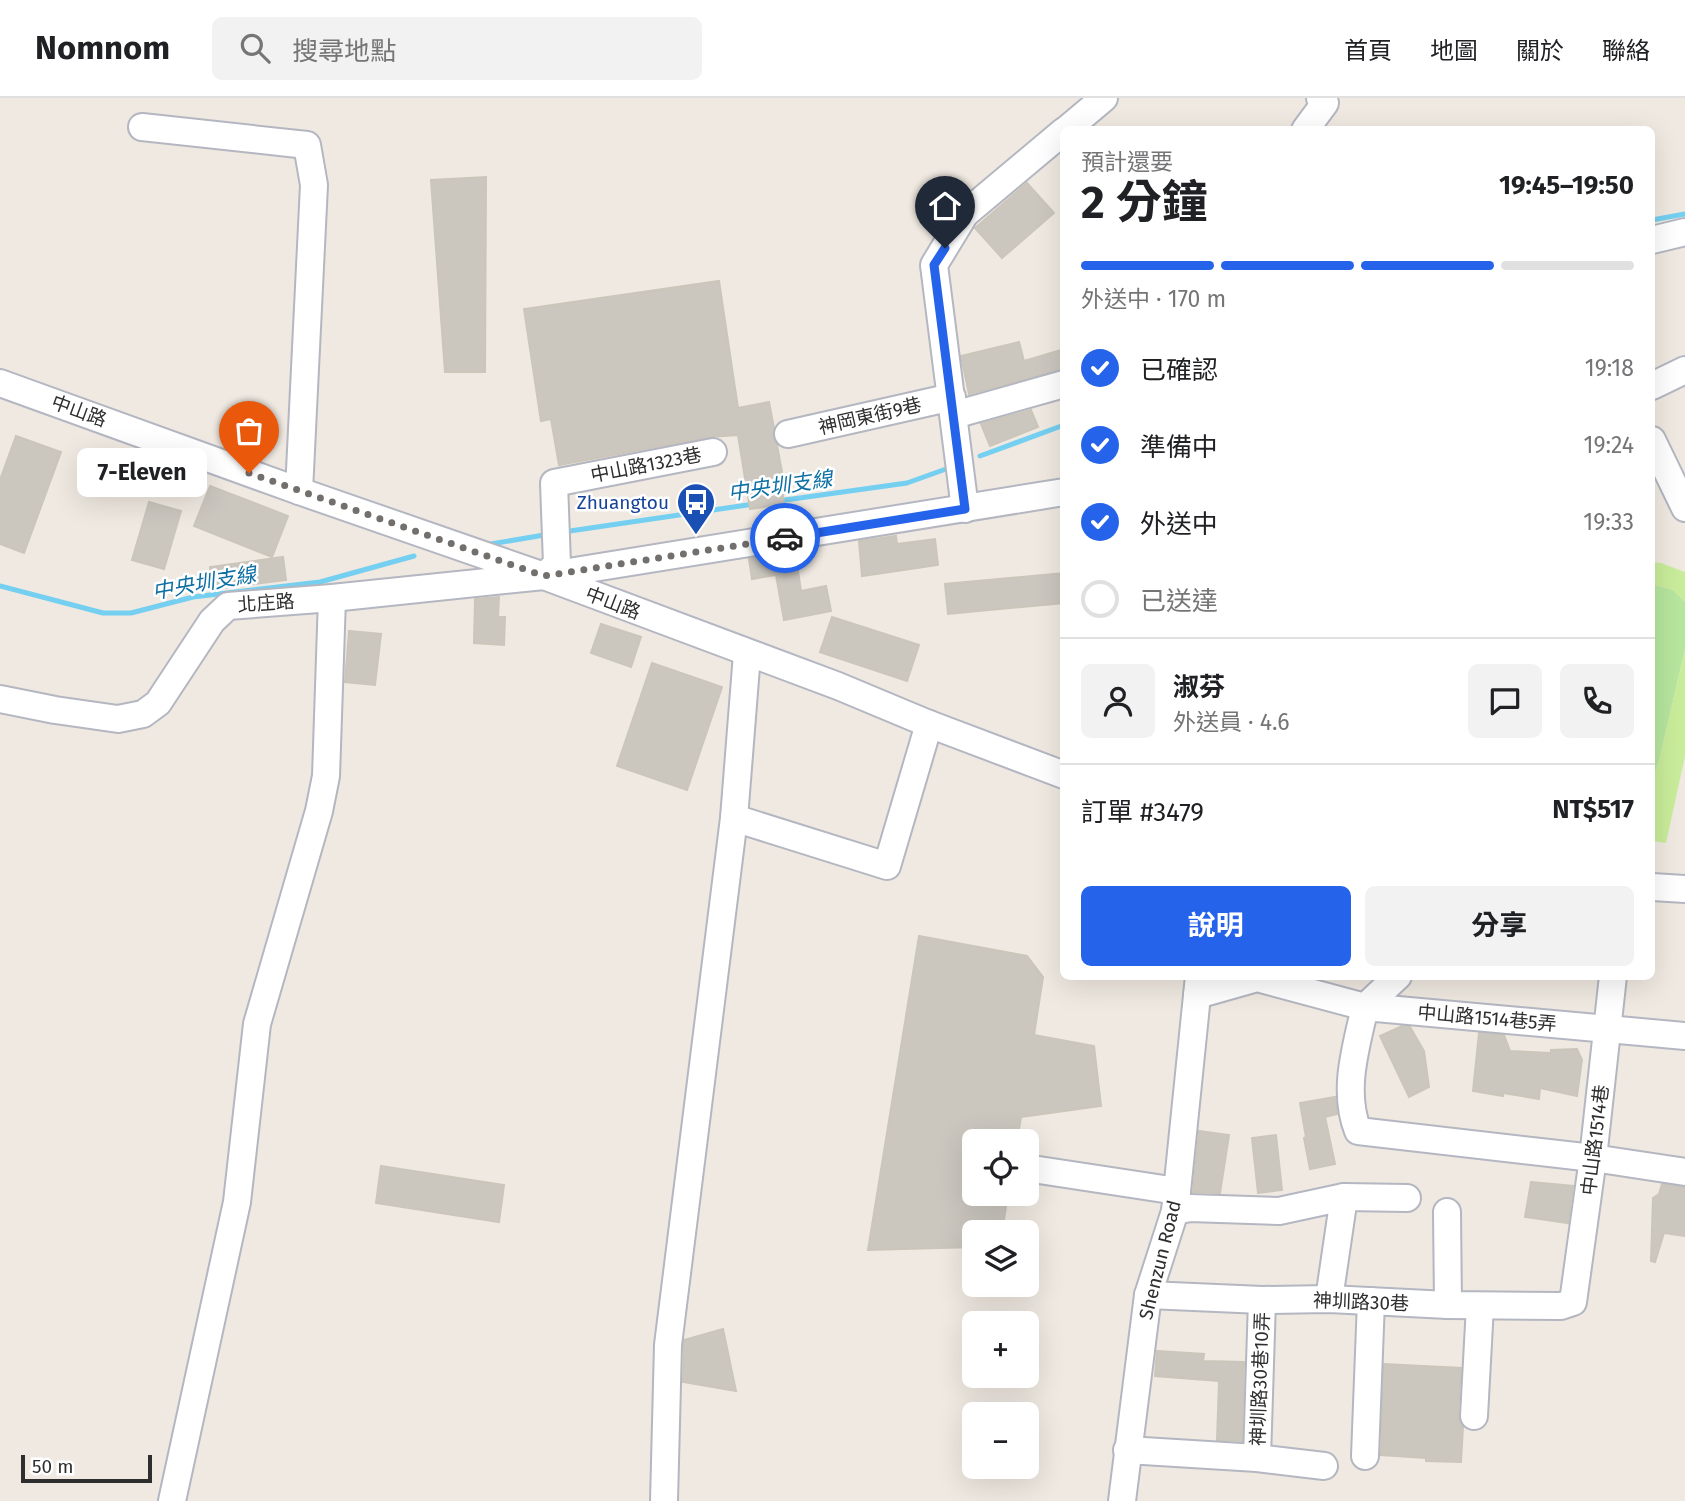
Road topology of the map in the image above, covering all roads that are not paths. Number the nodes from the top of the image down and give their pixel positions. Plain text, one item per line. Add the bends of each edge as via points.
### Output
1 (1104, 98) edge
2 (1320, 98) edge
3 (1070, 126) edge
4 (1308, 126) edge
5 (142, 127) dead end
6 (1060, 134) edge
7 (1685, 232) edge
8 (1655, 239) edge
9 (1685, 370) edge
10 (0, 383) edge
11 (1060, 385) edge
12 (1655, 385) edge
13 (953, 406) junction
14 (788, 434) dead end
15 (1655, 446) edge
16 (713, 452) dead end
17 (299, 491) junction
18 (1060, 493) edge
19 (1685, 508) edge
20 (965, 509) junction
21 (544, 576) junction
22 (332, 598) junction
23 (747, 654) junction
24 (0, 699) edge
25 (929, 724) junction
26 (1060, 773) edge
27 (734, 818) junction
28 (1655, 887) edge
29 (1685, 889) edge
30 (1242, 980) edge
31 (1264, 980) edge
32 (1613, 980) edge
33 (1392, 981) edge
34 (1198, 986) edge
35 (1365, 1007) junction
36 (1609, 1028) junction
37 (1685, 1036) edge
38 (1593, 1158) junction
39 (1039, 1170) dead end
40 (1685, 1172) edge
41 (1344, 1197) junction
42 (1407, 1198) dead end
43 (1176, 1201) junction
44 (1447, 1212) dead end
45 (1148, 1296) junction
46 (1329, 1299) junction
47 (1262, 1300) junction
48 (1371, 1301) junction
49 (1573, 1303) joint
50 (1448, 1305) junction
51 (1480, 1306) junction
52 (1474, 1416) dead end
53 (1127, 1450) junction
54 (1364, 1456) dead end
55 (1257, 1458) junction
56 (1324, 1466) dead end
57 (172, 1501) edge
58 (664, 1501) edge
59 (1122, 1501) edge

1 - 3 street
2 - 4 street via 1325,103
5 - 17 street via 307,145 314,185
6 - 13 street via 965,214 934,265
7 - 8 street
9 - 12 street
10 - 17 street, 中山路
11 - 13 street, 神岡東街9巷
13 - 14 street, 神岡東街9巷
13 - 20 street
15 - 19 street
16 - 21 street, 中山路1323巷 via 554,483 557,564
17 - 21 street, 中山路
18 - 20 street, 北庄路
20 - 21 street, 北庄路
21 - 22 street, 北庄路
21 - 23 street, 中山路
22 - 24 street, 北庄路 via 228,606 212,621 158,703 143,714 118,719
22 - 57 street via 326,776 257,1024 237,1202
23 - 25 street, 中山路
23 - 27 street
25 - 26 street, 中山路
25 - 27 street via 887,866
27 - 58 street via 668,1345
28 - 29 street
30 - 34 street, 中山路1514巷5弄
31 - 35 street, 中山路1514巷5弄
32 - 36 street, 中山路1514巷
33 - 35 street
34 - 43 street, Shenzun Road
35 - 36 street, 中山路1514巷5弄
35 - 38 street via 1350,1104 1358,1131
36 - 37 street, 中山路1514巷5弄
36 - 38 street, 中山路1514巷
38 - 40 street
38 - 49 street, 中山路1514巷
39 - 43 street
41 - 42 street
41 - 43 street via 1279,1211 1190,1208
41 - 46 street
43 - 45 street, Shenzun Road
44 - 50 street
45 - 47 street, 神圳路30巷
45 - 53 street, Shenzun Road
46 - 47 street, 神圳路30巷
46 - 48 street, 神圳路30巷
47 - 55 street, 神圳路30巷10弄
48 - 50 street, 神圳路30巷
48 - 54 street
49 - 51 street, 神圳路30巷
50 - 51 street, 神圳路30巷
51 - 52 street
53 - 55 street
53 - 59 street, Shenzun Road
55 - 56 street

